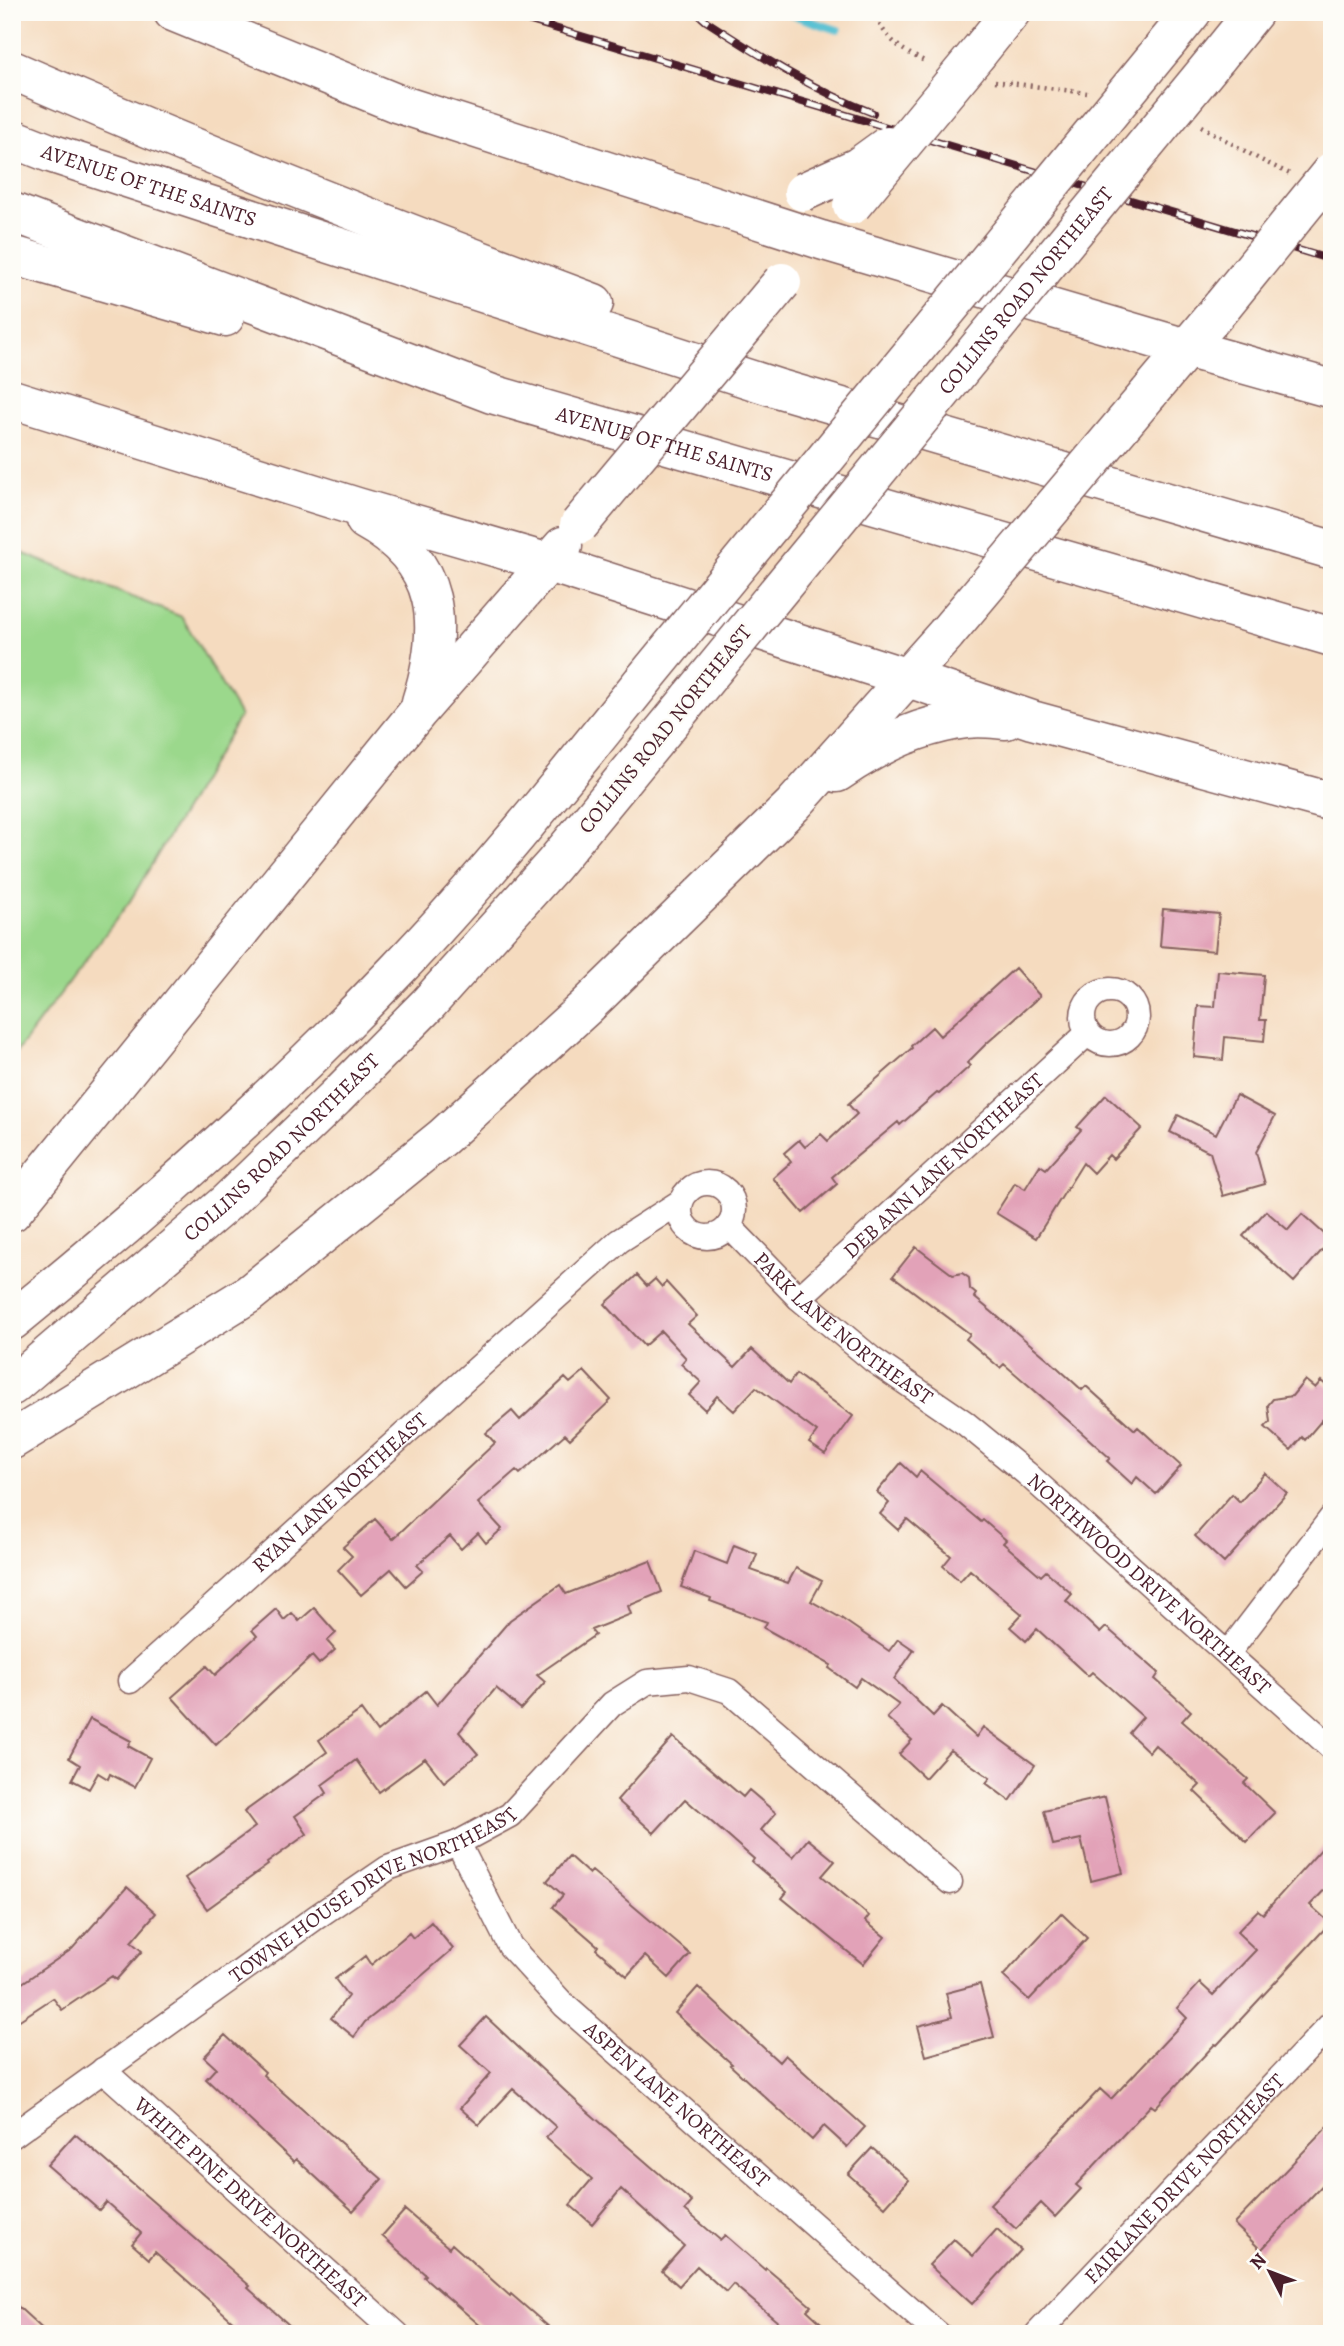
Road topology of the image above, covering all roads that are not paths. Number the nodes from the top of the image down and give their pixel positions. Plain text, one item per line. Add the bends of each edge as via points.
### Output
1 (173, 12) edge
2 (1011, 12) edge
3 (1192, 12) edge
4 (1254, 12) edge
5 (12, 70) edge
6 (920, 123) junction
7 (12, 138) edge
8 (1315, 175) edge
9 (724, 208) junction
10 (12, 212) edge
11 (821, 240) junction
12 (12, 255) edge
13 (1186, 348) junction
14 (1332, 388) edge
15 (780, 389) junction
16 (492, 394) junction
17 (12, 399) edge
18 (283, 484) junction
19 (1332, 550) edge
20 (549, 564) junction
21 (1332, 637) edge
22 (905, 677) junction
23 (417, 713) junction
24 (1032, 720) junction
25 (1332, 802) edge
26 (793, 805) junction
27 (1088, 1033) dead end
28 (680, 1202) junction
29 (12, 1212) edge
30 (729, 1226) junction
31 (799, 1298) junction
32 (12, 1321) edge
33 (12, 1386) edge
34 (965, 1423) joint
35 (12, 1440) edge
36 (1332, 1517) edge
37 (1228, 1653) junction
38 (130, 1681) dead end
39 (1332, 1748) edge
40 (458, 1843) junction
41 (950, 1882) dead end
42 (1332, 2023) edge
43 (103, 2070) junction
44 (12, 2136) edge
45 (397, 2334) edge
46 (938, 2334) edge
47 (1037, 2334) edge

1 - 9 highway via 396,103
2 - 6 highway, bridge via 980,66
3 - 32 highway, bridge via 519,835 396,972 193,1167
4 - 33 highway, COLLINS ROAD NORTHEAST, bridge via 553,865 428,1004 226,1203
5 - 15 highway via 379,223 648,324
6 - 9 highway, bridge via 858,167 803,192
6 - 11 highway, bridge
7 - 15 highway, AVENUE OF THE SAINTS
8 - 13 highway, bridge via 1223,305
9 - 11 highway
10 - 16 highway, AVENUE OF THE SAINTS
11 - 13 highway
11 - 20 highway, bridge
12 - 16 highway
13 - 14 highway
13 - 22 highway, bridge
15 - 19 highway, AVENUE OF THE SAINTS
16 - 21 highway, AVENUE OF THE SAINTS
17 - 18 highway
18 - 20 highway
18 - 23 highway via 386,531 418,566 433,607 434,651
20 - 22 highway
20 - 23 highway
22 - 24 highway
22 - 26 highway
23 - 29 highway
24 - 25 highway
24 - 26 highway via 969,719 918,729 867,752
26 - 35 highway via 576,1016 443,1137 271,1277
27 - 31 street, DEB ANN LANE NORTHEAST
28 - 30 street via 681,1221 695,1235 713,1237
28 - 30 street via 691,1187 716,1184 733,1201
28 - 38 street, RYAN LANE NORTHEAST via 619,1241
30 - 31 street, PARK LANE NORTHEAST
31 - 34 street, PARK LANE NORTHEAST via 873,1360
34 - 37 street, NORTHWOOD DRIVE NORTHEAST
36 - 37 street
37 - 39 street, NORTHWOOD DRIVE NORTHEAST
40 - 41 street, TOWNE HOUSE DRIVE NORTHEAST via 510,1815 612,1704 646,1682 689,1678 729,1691
40 - 43 street, TOWNE HOUSE DRIVE NORTHEAST via 388,1868
40 - 46 street, ASPEN LANE NORTHEAST via 510,1946 564,2006
42 - 47 street, FAIRLANE DRIVE NORTHEAST
43 - 44 street, TOWNE HOUSE DRIVE NORTHEAST
43 - 45 street, WHITE PINE DRIVE NORTHEAST

